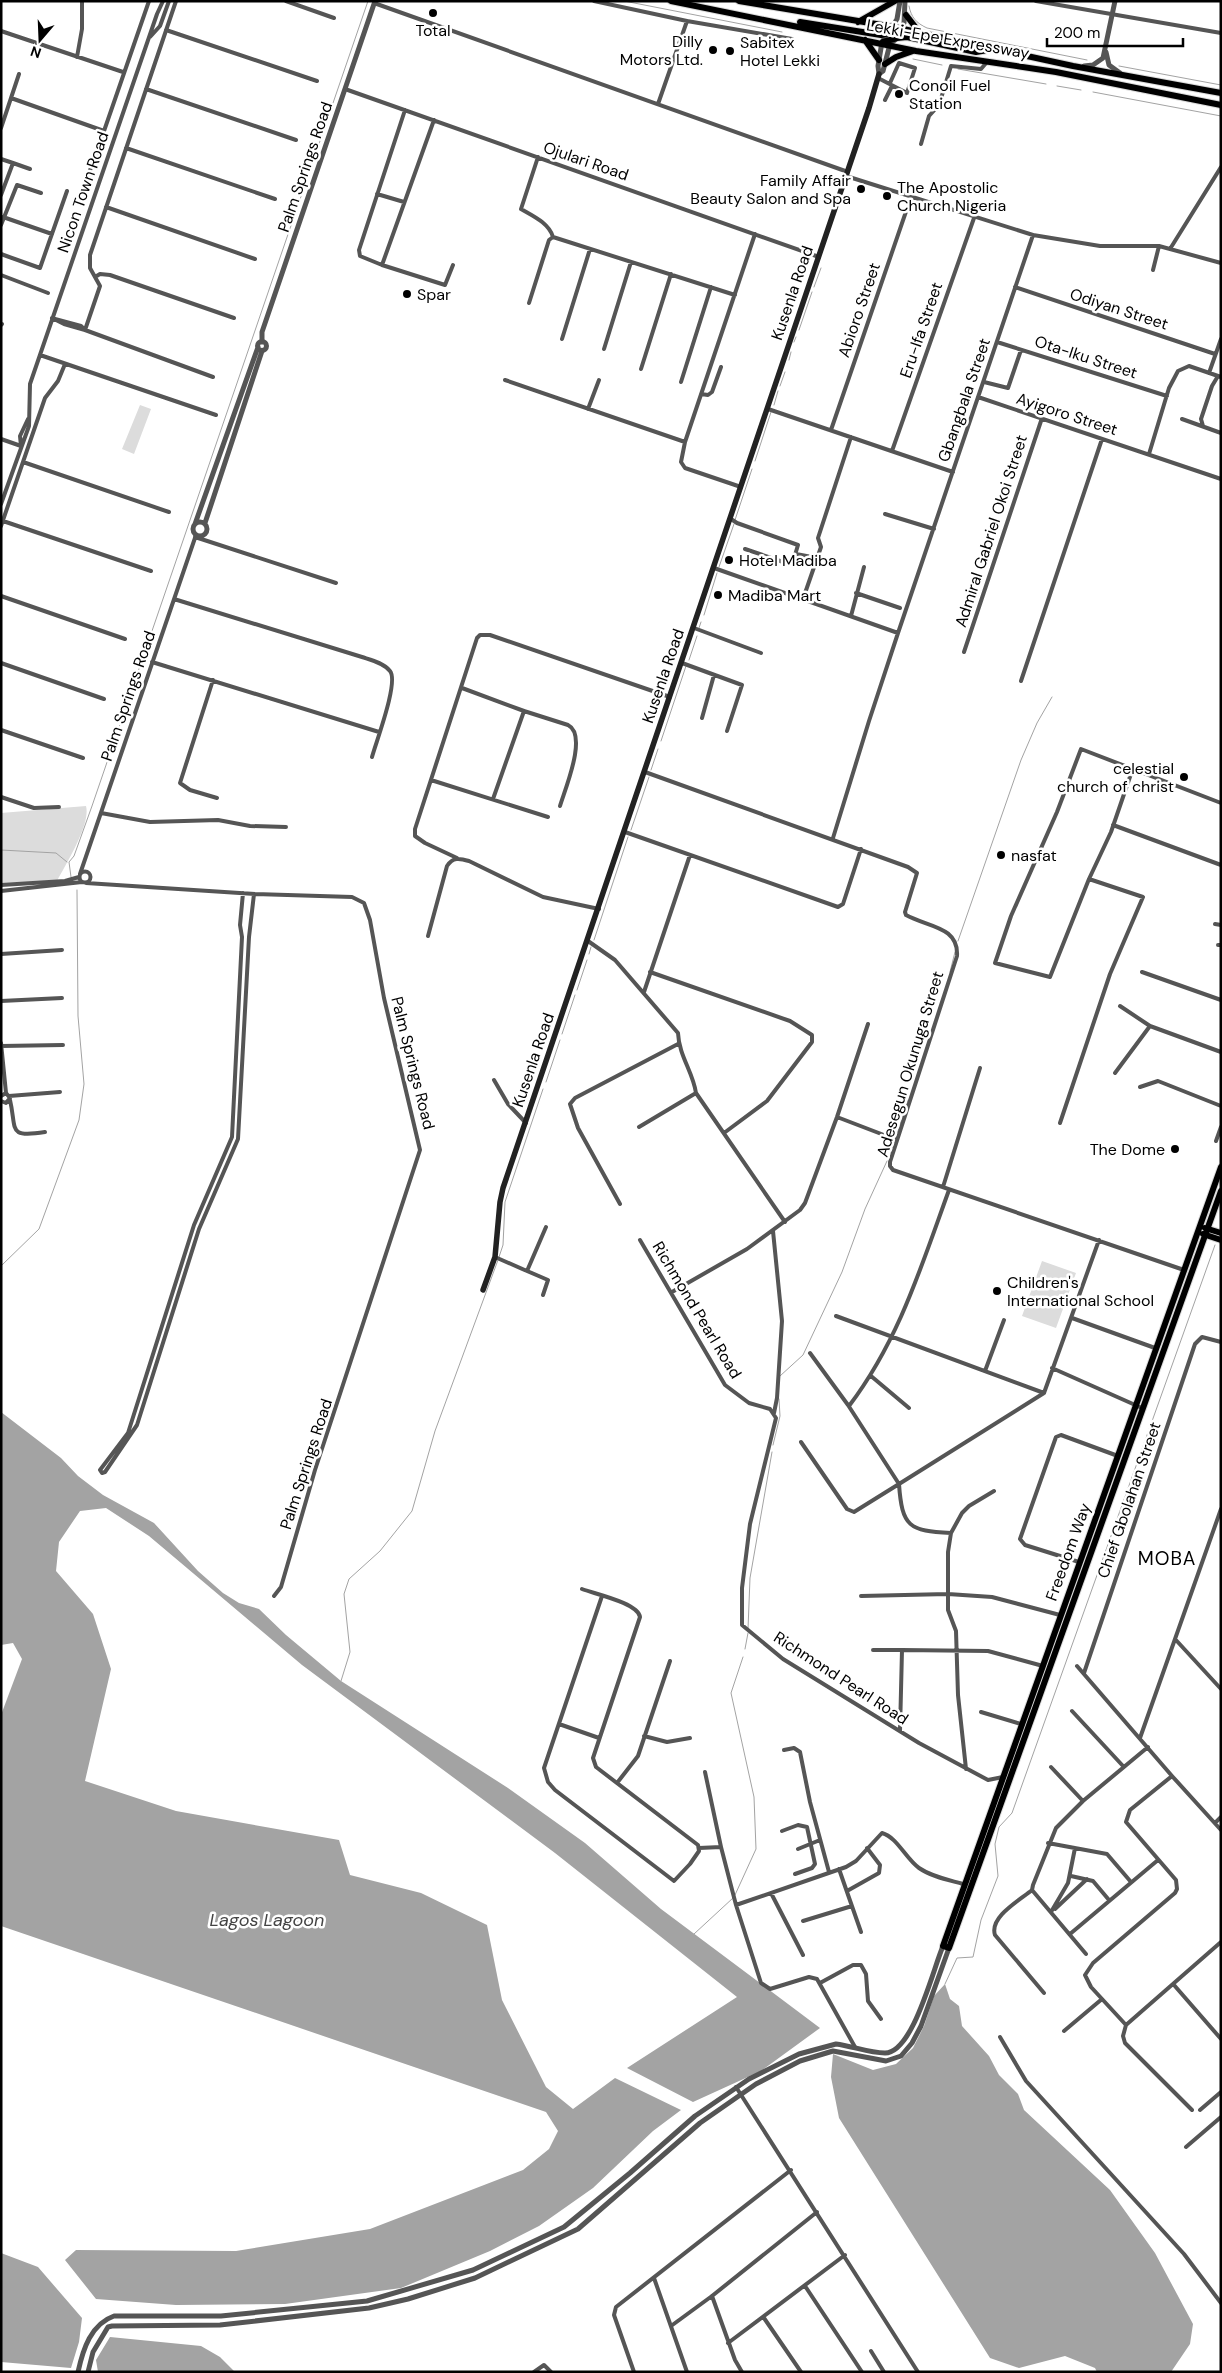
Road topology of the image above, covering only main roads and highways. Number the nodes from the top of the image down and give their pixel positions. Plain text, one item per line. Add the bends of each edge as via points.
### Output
1 (671, 1) edge
2 (739, 1) edge
3 (896, 1) edge
4 (747, 16) junction
5 (905, 18) road end
6 (858, 22) junction
7 (901, 29) junction
8 (920, 34) junction
9 (865, 40) junction
10 (882, 42) junction
11 (916, 50) junction
12 (992, 50) junction
13 (879, 60) road end
14 (885, 64) road end
15 (878, 76) road end
16 (1221, 93) edge
17 (1221, 105) edge
18 (1221, 1167) edge
19 (1221, 1191) edge
20 (1198, 1229) junction
21 (1206, 1232) junction
22 (1221, 1233) edge
23 (1221, 1240) edge
24 (483, 1290) dead end

1 - 4 main road, Lekki-Epe Expressway
2 - 6 main road, Lekki-Epe Expressway
3 - 6 main road
4 - 7 main road via 758,14 858,32 888,34
4 - 9 main road, Lekki-Epe Expressway
5 - 8 main road
6 - 7 main road, Lekki-Epe Expressway
7 - 8 main road, Lekki-Epe Expressway
8 - 12 main road, Lekki-Epe Expressway
9 - 10 main road, Lekki-Epe Expressway
9 - 13 main road
10 - 11 main road, Lekki-Epe Expressway
10 - 12 main road via 907,38 976,52
11 - 14 main road
11 - 17 main road, Lekki-Epe Expressway via 1056,72
12 - 16 main road, Lekki-Epe Expressway
15 - 24 main road, Kusenla Road via 599,909 536,1087 500,1202 497,1259
18 - 20 main road, Freedom Way
19 - 21 main road, Freedom Way
20 - 21 main road
20 - 21 main road, Freedom Way via 963,1884 946,1947
21 - 22 main road
21 - 23 main road

